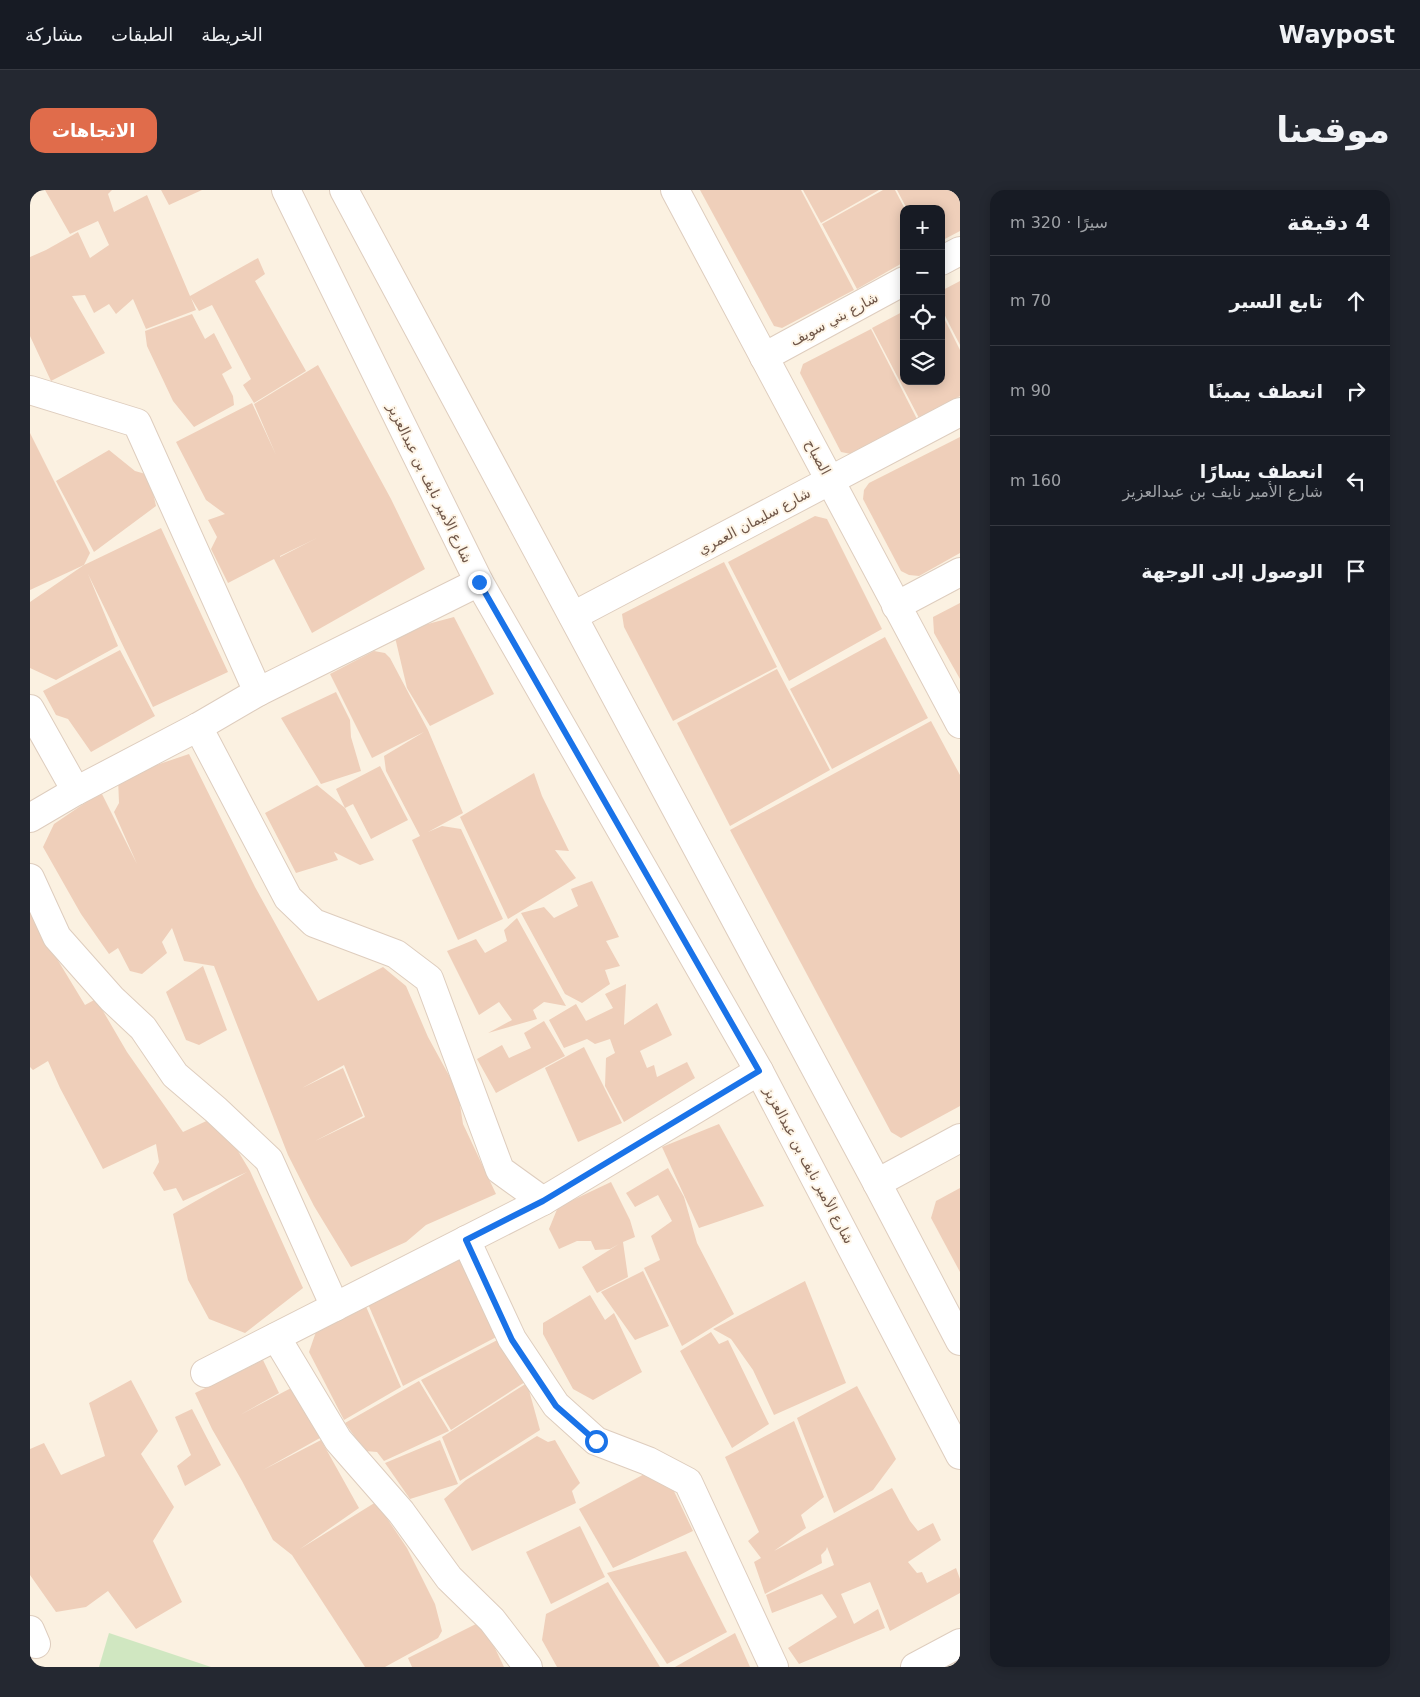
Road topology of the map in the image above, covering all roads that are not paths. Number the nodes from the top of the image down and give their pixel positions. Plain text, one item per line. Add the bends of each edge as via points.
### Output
1 (286, 190) edge
2 (344, 190) edge
3 (675, 190) edge
4 (960, 251) edge
5 (945, 259) edge
6 (900, 283) edge
7 (764, 357) junction
8 (30, 390) edge
9 (960, 412) edge
10 (830, 480) junction
11 (960, 572) edge
12 (479, 582) junction
13 (896, 606) junction
14 (574, 616) junction
15 (258, 692) junction
16 (30, 709) edge
17 (960, 724) edge
18 (198, 727) junction
19 (76, 791) junction
20 (30, 818) edge
21 (30, 878) edge
22 (759, 1071) junction
23 (960, 1138) edge
24 (877, 1182) junction
25 (543, 1201) junction
26 (466, 1240) junction
27 (335, 1307) junction
28 (276, 1337) junction
29 (960, 1341) edge
30 (205, 1373) dead end
31 (960, 1455) edge
32 (960, 1643) edge
33 (528, 1667) edge
34 (774, 1667) edge
35 (915, 1667) edge

1 - 12 street, شارع الأمير نايف بن عبدالعزيز
2 - 14 street
3 - 7 street, الصباح
4 - 5 street
6 - 7 street, شارع بني سويف
7 - 10 street, الصباح
8 - 15 street via 137,423
9 - 10 street, شارع سليمان العمري
10 - 13 street, الصباح
10 - 14 street, شارع سليمان العمري
11 - 13 street
12 - 15 street
12 - 22 street, شارع الأمير نايف بن عبدالعزيز
13 - 17 street, الصباح
14 - 24 street
15 - 18 street
16 - 19 street
18 - 19 street
18 - 25 street via 288,898 314,923 396,954 429,979 500,1170
19 - 20 street
21 - 27 street via 57,937 142,1028 175,1075 269,1160
22 - 25 street
22 - 31 street, شارع الأمير نايف بن عبدالعزيز
23 - 24 street
24 - 29 street
25 - 26 street
26 - 27 street
26 - 34 street via 512,1340 556,1406 596,1441 648,1461 688,1482
27 - 28 street
28 - 30 street
28 - 33 street via 338,1440 401,1512 449,1578 492,1620
32 - 35 street

